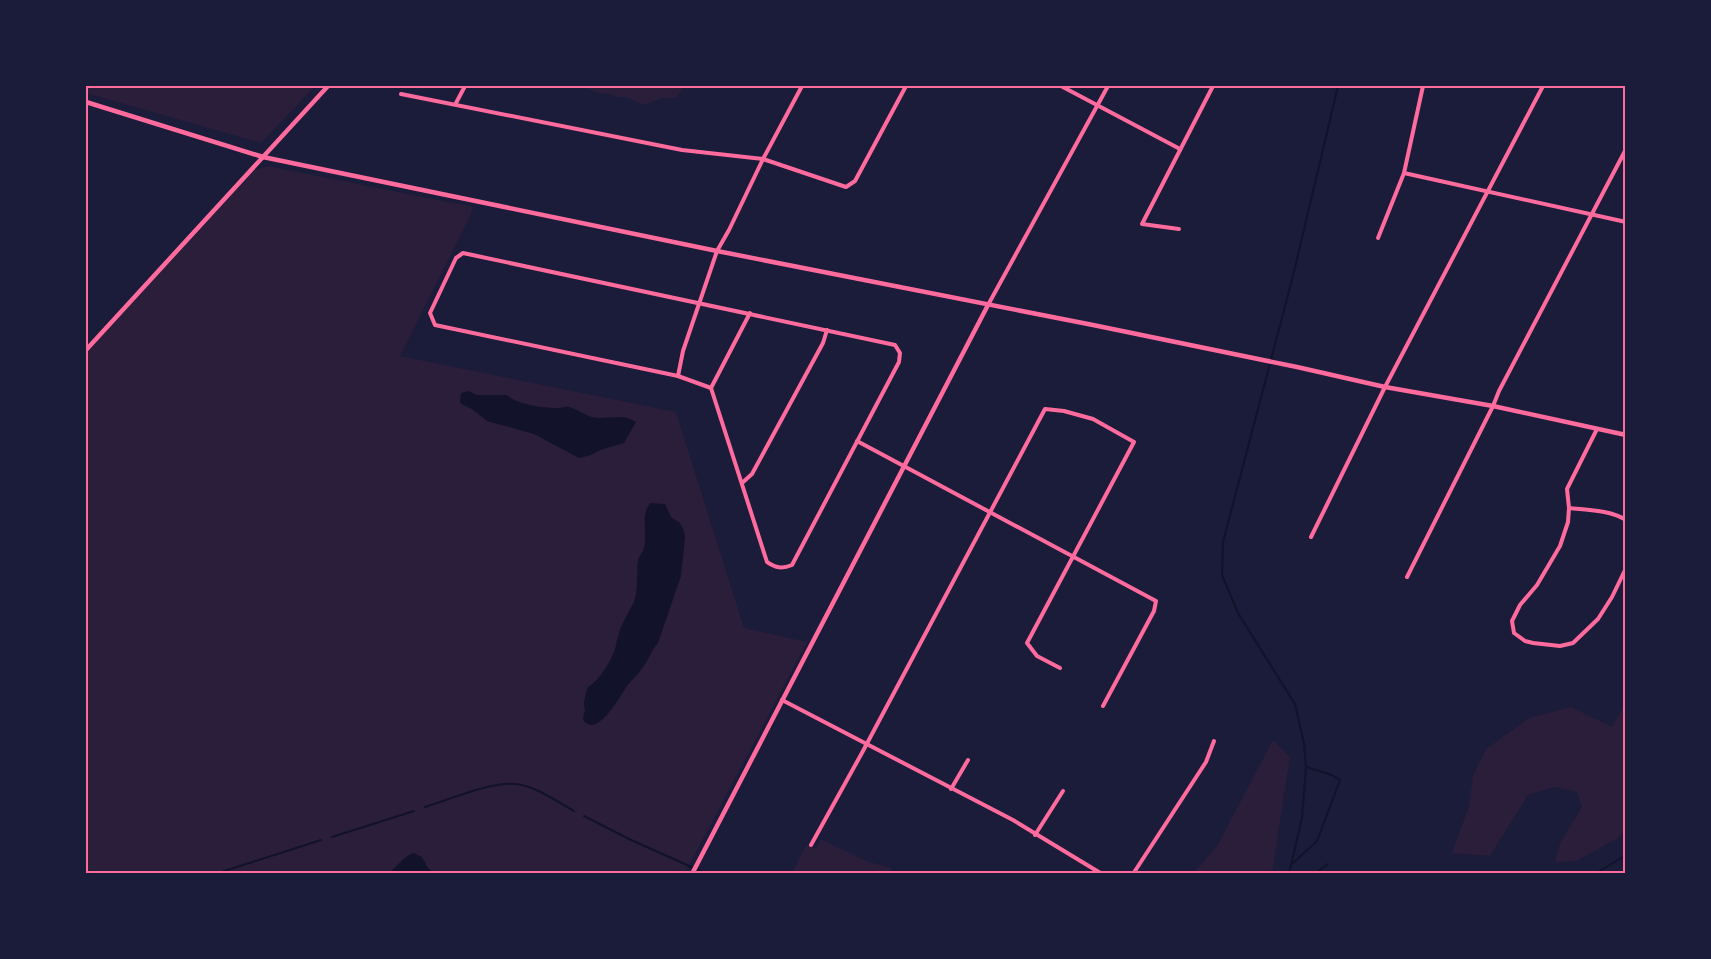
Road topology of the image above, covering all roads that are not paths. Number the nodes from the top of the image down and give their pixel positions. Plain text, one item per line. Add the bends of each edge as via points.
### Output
1 (328, 86) edge
2 (465, 86) edge
3 (802, 86) edge
4 (906, 86) edge
5 (1061, 86) edge
6 (1108, 86) edge
7 (1213, 86) edge
8 (1423, 86) edge
9 (1543, 86) edge
10 (401, 94) dead end
11 (86, 102) edge
12 (456, 104) junction
13 (1098, 105) junction
14 (1180, 149) junction
15 (1626, 149) edge
16 (263, 157) junction
17 (764, 159) junction
18 (1404, 173) junction
19 (1486, 191) junction
20 (1591, 215) junction
21 (1626, 222) edge
22 (1179, 229) dead end
23 (1378, 238) dead end
24 (717, 251) junction
25 (699, 302) junction
26 (988, 305) junction
27 (750, 313) junction
28 (827, 330) junction
29 (86, 350) edge
30 (678, 376) junction
31 (1385, 387) junction
32 (711, 388) junction
33 (1493, 406) junction
34 (1597, 429) junction
35 (1626, 435) edge
36 (857, 441) junction
37 (904, 467) junction
38 (742, 483) junction
39 (1569, 508) junction
40 (989, 512) junction
41 (1626, 520) edge
42 (1311, 537) dead end
43 (1073, 556) junction
44 (1626, 568) edge
45 (1407, 577) dead end
46 (1060, 668) dead end
47 (782, 700) junction
48 (1103, 706) dead end
49 (1214, 741) dead end
50 (866, 745) junction
51 (968, 760) dead end
52 (951, 789) junction
53 (1063, 791) dead end
54 (1035, 835) junction
55 (811, 845) dead end
56 (692, 873) edge
57 (1102, 873) edge
58 (1133, 873) edge

1 - 16 street
2 - 12 street
3 - 17 street
4 - 17 street via 855,182 846,187
5 - 13 street
6 - 13 street
7 - 14 street
8 - 18 street
9 - 19 street
10 - 12 street
11 - 16 street
12 - 17 street via 682,150
13 - 14 street
13 - 26 street
14 - 22 street via 1142,224
15 - 20 street
16 - 24 street
16 - 29 street
17 - 24 street
18 - 19 street
18 - 23 street
19 - 20 street
19 - 31 street
20 - 21 street
20 - 33 street
24 - 25 street
24 - 26 street
25 - 27 street
25 - 30 street
25 - 30 street via 464,253 456,258 430,313 435,325
26 - 31 street
26 - 37 street
27 - 28 street
27 - 32 street
28 - 36 street via 895,345 900,353 899,362
28 - 38 street via 752,474
30 - 32 street
31 - 33 street
31 - 42 street
32 - 38 street
33 - 34 street
33 - 45 street
34 - 35 street
34 - 39 street via 1567,489
36 - 37 street
36 - 38 street via 792,565 784,568 767,562
37 - 40 street
37 - 47 street
39 - 41 street
39 - 44 street via 1560,546 1520,605 1512,621 1514,633 1533,644 1573,643 1598,619
40 - 43 street
40 - 43 street via 1045,409 1093,419 1134,442
40 - 50 street
43 - 46 street via 1027,643 1037,656
43 - 48 street via 1156,601
47 - 50 street
47 - 56 street
49 - 58 street via 1206,762
50 - 52 street
50 - 55 street
51 - 52 street
52 - 54 street
53 - 54 street
54 - 57 street

